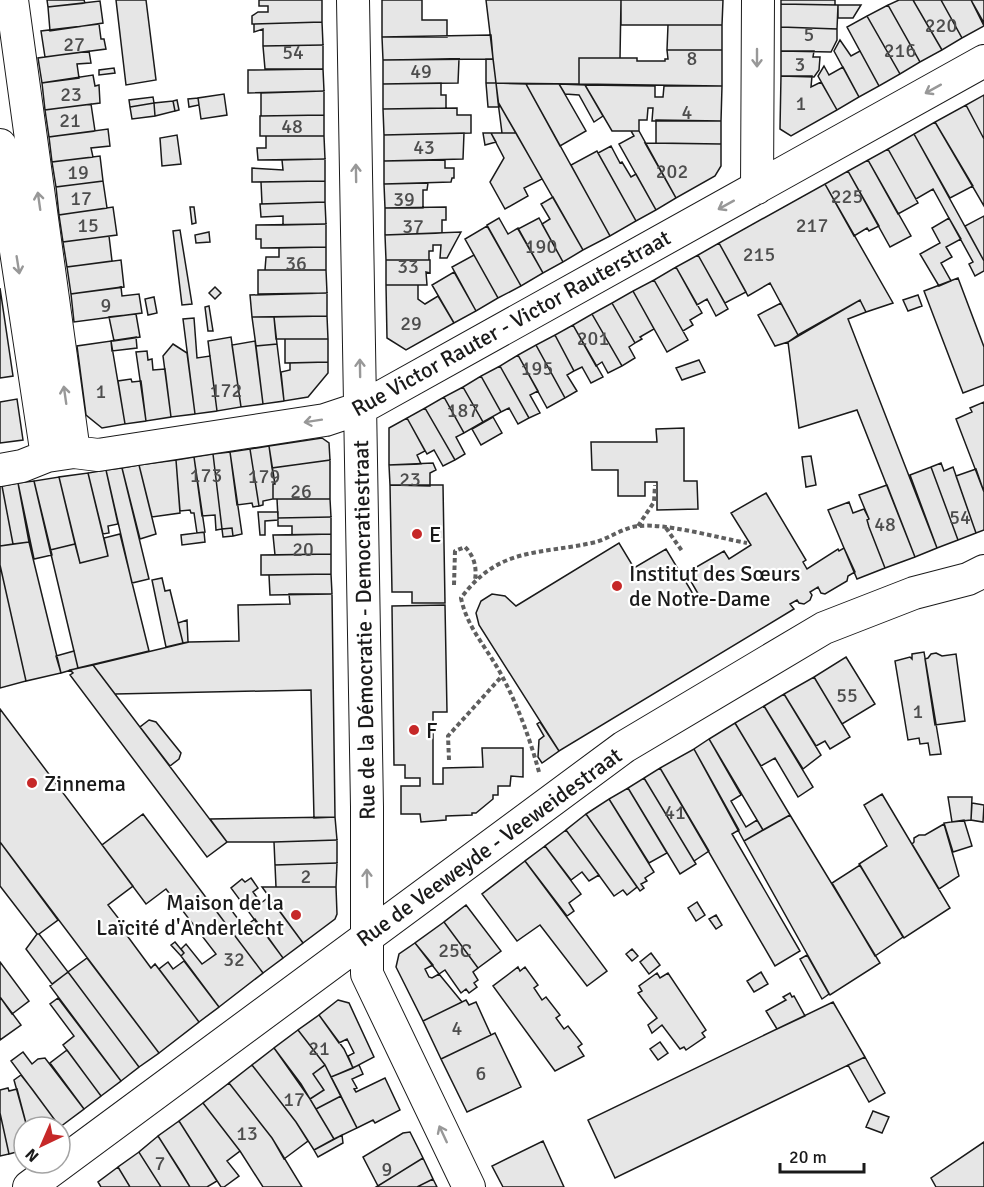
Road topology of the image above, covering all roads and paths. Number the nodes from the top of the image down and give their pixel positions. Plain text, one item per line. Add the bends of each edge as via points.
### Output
1 (12, 0) edge
2 (352, 0) edge
3 (758, 0) edge
4 (984, 61) edge
5 (0, 145) edge
6 (757, 188) junction
7 (361, 408) junction
8 (60, 454) junction
9 (0, 470) edge
10 (655, 485) dead end
11 (638, 526) junction
12 (666, 528) junction
13 (747, 543) dead end
14 (682, 551) dead end
15 (978, 578) edge
16 (475, 580) junction
17 (454, 585) dead end
18 (502, 676) junction
19 (448, 760) dead end
20 (539, 772) dead end
21 (367, 937) junction
22 (39, 1180) edge
23 (468, 1187) edge

8 -> 1 street
7 -> 2 street, Rue de la Démocratie - Democratiestraat
3 -> 6 street
4 -> 6 street, Rue Victor Rauter - Victor Rauterstraat
5 -> 8 street
6 -> 7 street, Rue Victor Rauter - Victor Rauterstraat
7 -> 8 street, Rue Victor Rauter - Victor Rauterstraat via 325,420 98,455
21 -> 7 street, Rue de la Démocratie - Democratiestraat
8 - 9 street, Rue Victor Rauter - Victor Rauterstraat
10 - 11 path via 654,502
11 - 12 path
11 - 16 path via 597,542 518,555
12 - 13 path
12 - 14 path
15 - 21 street, Rue de Veeweyde - Veeweidestraat via 914,593 824,628 624,747
16 - 17 path via 472,554 465,547 455,551
16 - 18 path via 461,598 464,613
18 - 19 path via 448,736
18 - 20 path via 531,740
21 - 22 street, Rue de Veeweyde - Veeweidestraat
23 -> 21 street, Rue de la Démocratie - Democratiestraat via 368,974

